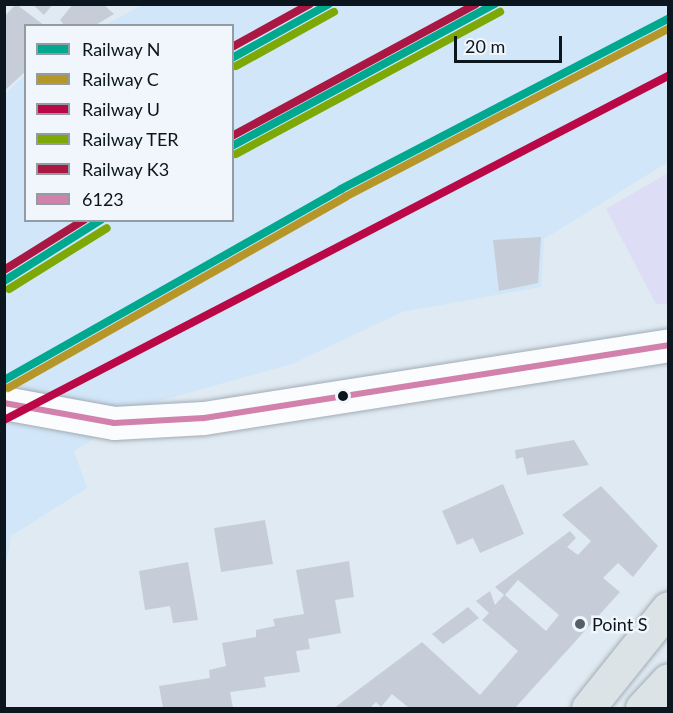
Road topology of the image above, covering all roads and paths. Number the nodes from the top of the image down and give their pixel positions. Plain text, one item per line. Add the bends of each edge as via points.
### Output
1 (669, 345) edge
2 (4, 403) edge
3 (669, 608) edge
4 (669, 680) edge
5 (588, 708) edge
6 (642, 708) edge

1 - 2 street via 204,418 114,423
3 - 5 main road
4 - 6 main road

